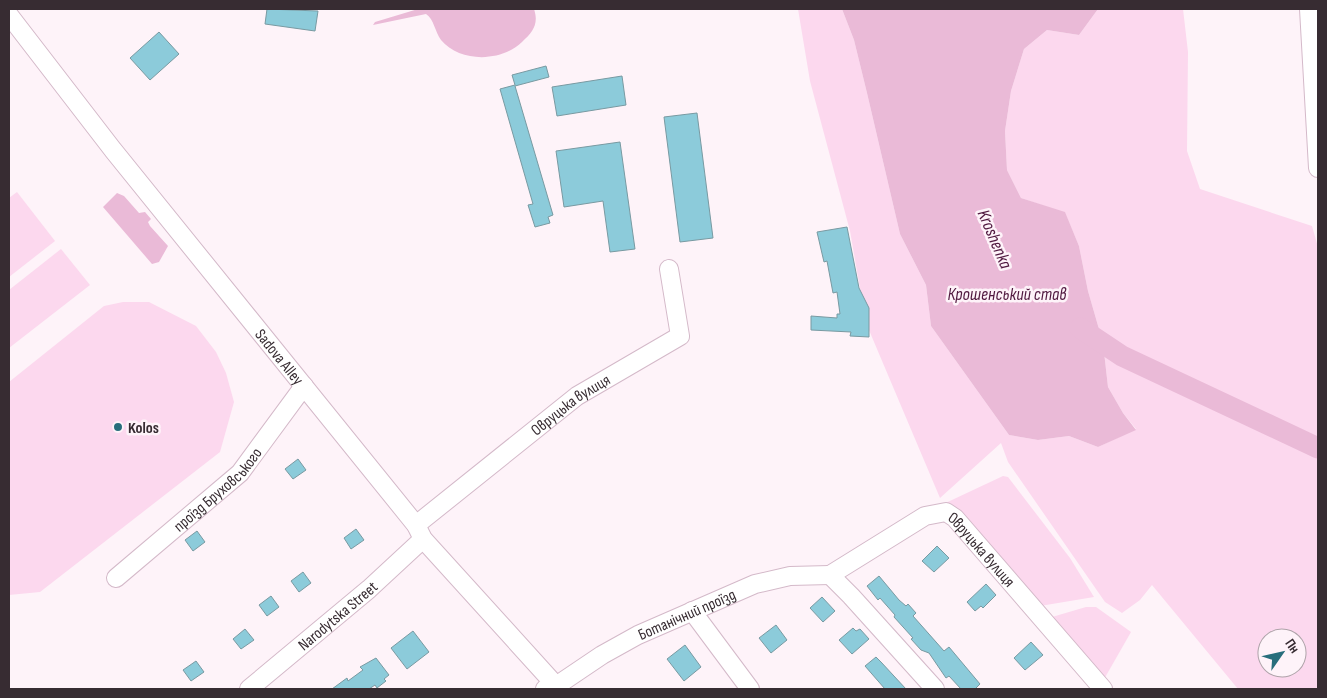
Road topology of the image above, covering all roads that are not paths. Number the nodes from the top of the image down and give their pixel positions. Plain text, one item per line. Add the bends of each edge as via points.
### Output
1 (1309, 9) edge
2 (9, 15) edge
3 (1318, 168) edge
4 (670, 269) dead end
5 (304, 386) junction
6 (419, 532) junction
7 (830, 575) junction
8 (116, 578) dead end
9 (692, 611) junction
10 (554, 688) edge
11 (249, 689) edge
12 (750, 689) edge
13 (935, 689) edge
14 (1103, 689) edge

1 - 3 street
2 - 5 street, Sadova Alley via 113,150
4 - 6 street, Овруцька вулиця via 680,336 577,396
5 - 6 street, Sadova Alley
5 - 8 street, проїзд Бруховського via 240,473
6 - 10 street, Sadova Alley
6 - 11 street, Narodytska Street via 362,595
7 - 9 street, Ботанічний проїзд via 790,576 755,584
7 - 13 street
7 - 14 street, Овруцька вулиця via 925,516 946,512
9 - 10 street, Ботанічний проїзд via 630,639
9 - 12 street

